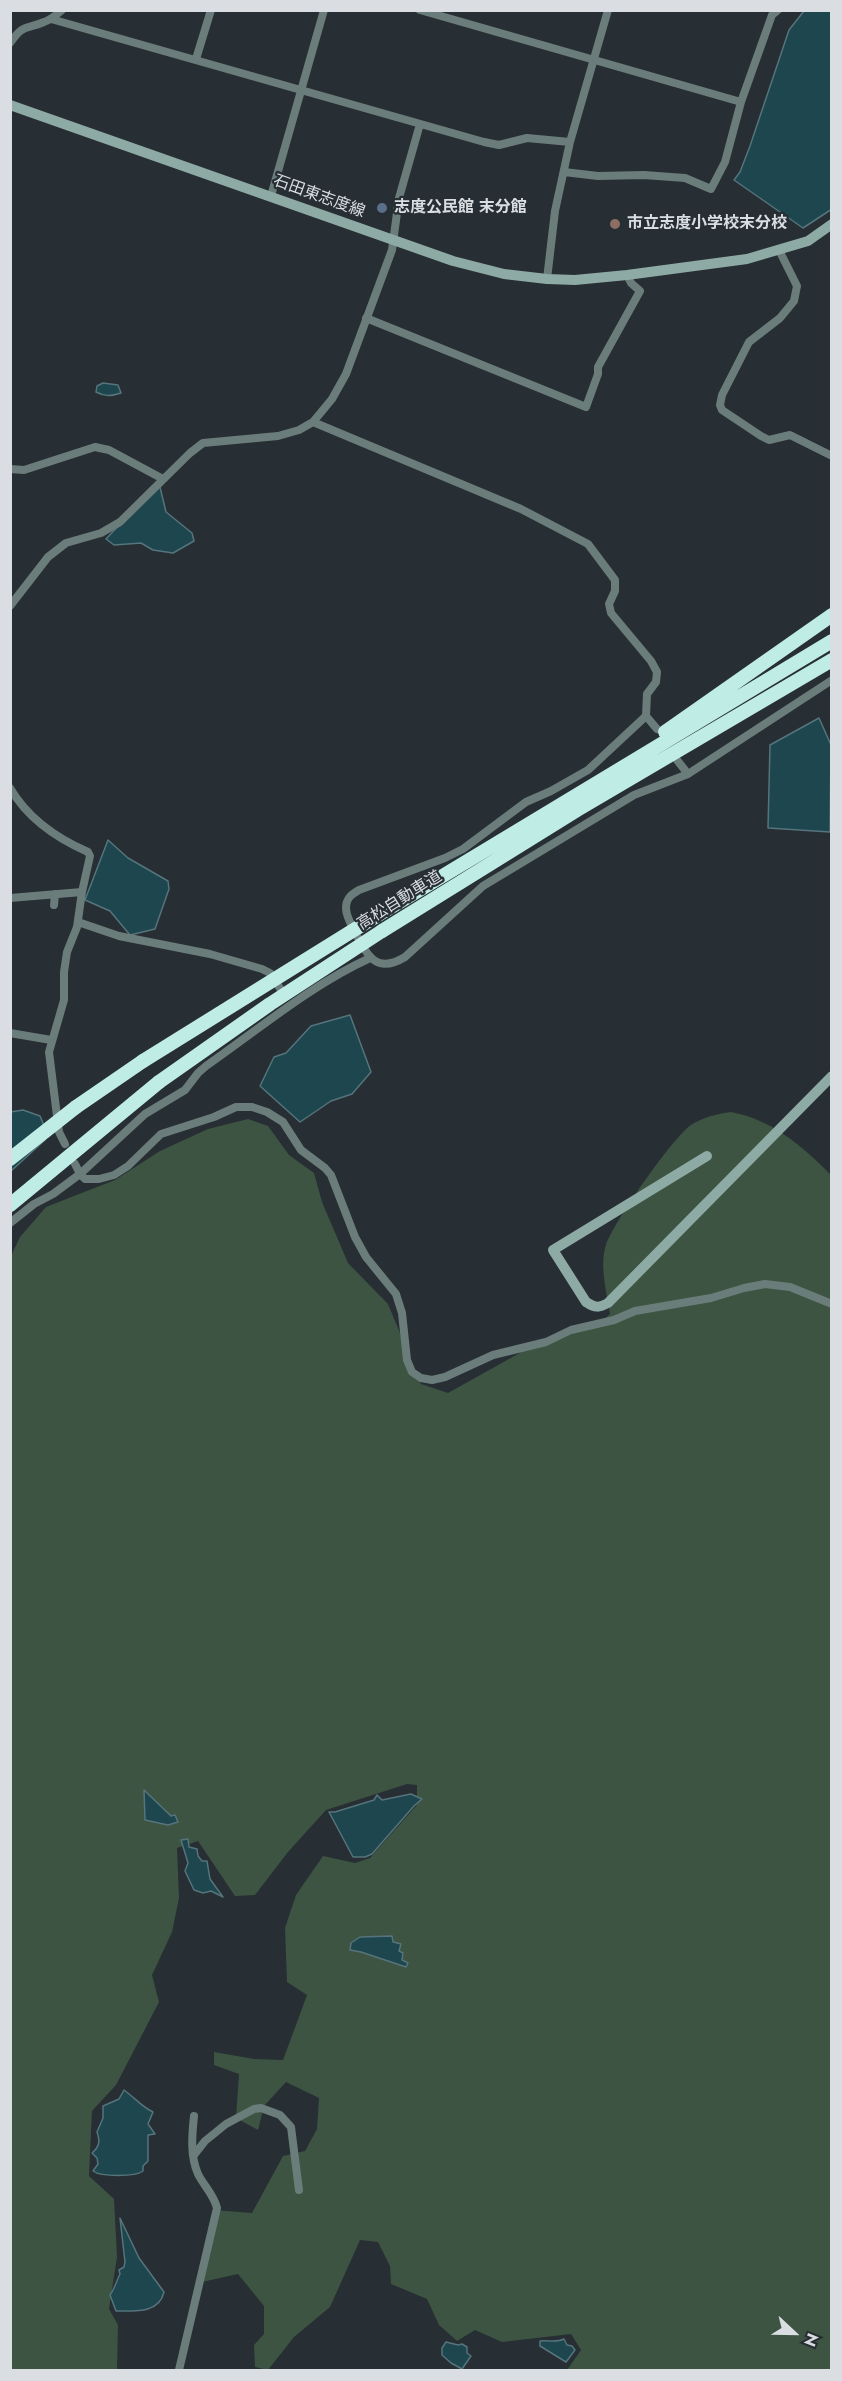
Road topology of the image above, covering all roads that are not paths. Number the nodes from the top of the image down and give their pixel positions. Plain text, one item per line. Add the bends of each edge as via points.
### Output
1 (62, 10) edge
2 (211, 10) edge
3 (324, 10) edge
4 (420, 10) edge
5 (608, 10) edge
6 (778, 10) edge
7 (51, 19) junction
8 (10, 43) edge
9 (196, 59) junction
10 (594, 60) junction
11 (302, 90) junction
12 (741, 102) junction
13 (10, 105) edge
14 (420, 124) junction
15 (570, 142) junction
16 (564, 172) junction
17 (271, 196) junction
18 (831, 224) edge
19 (394, 240) junction
20 (779, 250) junction
21 (627, 275) junction
22 (547, 279) junction
23 (366, 318) junction
24 (313, 422) junction
25 (831, 456) edge
26 (10, 469) edge
27 (163, 479) junction
28 (10, 606) edge
29 (831, 615) edge
30 (831, 641) edge
31 (831, 661) edge
32 (831, 680) edge
33 (727, 705) junction
34 (646, 716) junction
35 (657, 729) dead end
36 (690, 729) junction
37 (677, 760) dead end
38 (688, 774) junction
39 (10, 788) edge
40 (82, 892) junction
41 (55, 894) junction
42 (10, 898) edge
43 (54, 905) dead end
44 (78, 922) junction
45 (370, 958) junction
46 (291, 1006) junction
47 (10, 1034) edge
48 (51, 1040) junction
49 (831, 1076) edge
50 (65, 1144) dead end
51 (707, 1156) dead end
52 (10, 1159) edge
53 (75, 1164) dead end
54 (80, 1174) junction
55 (10, 1205) edge
56 (10, 1223) edge
57 (831, 1304) edge
58 (194, 2116) dead end
59 (194, 2155) junction
60 (299, 2190) dead end
61 (179, 2370) edge

1 - 7 street
2 - 9 street
3 - 11 street
4 - 10 street
5 - 10 street
6 - 12 street via 772,15
7 - 8 street via 26,27
7 - 9 street
9 - 11 street
10 - 12 street
10 - 15 street
11 - 14 street
11 - 17 street
12 - 16 street via 726,162 711,189 685,178
13 - 17 main road, 石田東志度線
14 - 15 street via 499,145 527,138
14 - 19 street via 399,198
15 - 16 street
16 - 22 street
17 - 19 main road, 石田東志度線
18 - 20 main road, 石田東志度線 via 808,241
19 - 22 main road, 石田東志度線 via 453,261 504,274
19 - 23 street
20 - 21 main road, 石田東志度線 via 747,259
20 - 25 street via 797,286 794,301 780,318 749,342 720,405 769,440 790,435
21 - 22 main road, 石田東志度線
21 - 23 street via 640,291 598,367 586,407
23 - 24 street via 346,374
24 - 27 street via 278,436 203,443
24 - 34 street via 521,508 588,544 615,580 610,613 657,672 656,682 647,694
26 - 27 street via 24,470 95,447 109,450
27 - 28 street via 114,526 66,543 48,557
29 - 33 highway
30 - 33 highway, 高松自動車道
31 - 33 highway, 高松自動車道
32 - 38 street
33 - 36 highway
33 - 36 highway, 高松自動車道
34 - 35 street
34 - 45 street via 588,770 519,806 463,849 349,897 348,917
36 - 52 highway, 高松自動車道, bridge via 572,796 142,1061
36 - 55 highway, 高松自動車道, bridge via 577,810 270,1004 159,1082
37 - 38 street
38 - 45 street via 634,795 483,886 393,964 381,964
39 - 40 street via 29,815 60,840 88,852
40 - 41 street
40 - 44 street
41 - 42 street
41 - 43 street
44 - 46 street via 119,936 262,969 270,973
44 - 48 street via 67,952 64,1000
45 - 46 street
46 - 54 street via 206,1066 185,1090 145,1114
47 - 48 street
48 - 50 street via 49,1065 59,1132
49 - 51 main road via 608,1303 600,1307 586,1302 553,1250
53 - 54 street
54 - 56 street
54 - 57 street via 85,1179 114,1175 161,1134 236,1107 267,1112 283,1122 301,1150 331,1175 355,1238 396,1294 412,1371 432,1380 493,1355 546,1342 571,1330 635,1311 744,1288 765,1284 790,1287
58 - 59 street
59 - 60 street via 226,2124 261,2108 280,2115 291,2127
59 - 61 street via 197,2172 217,2208

